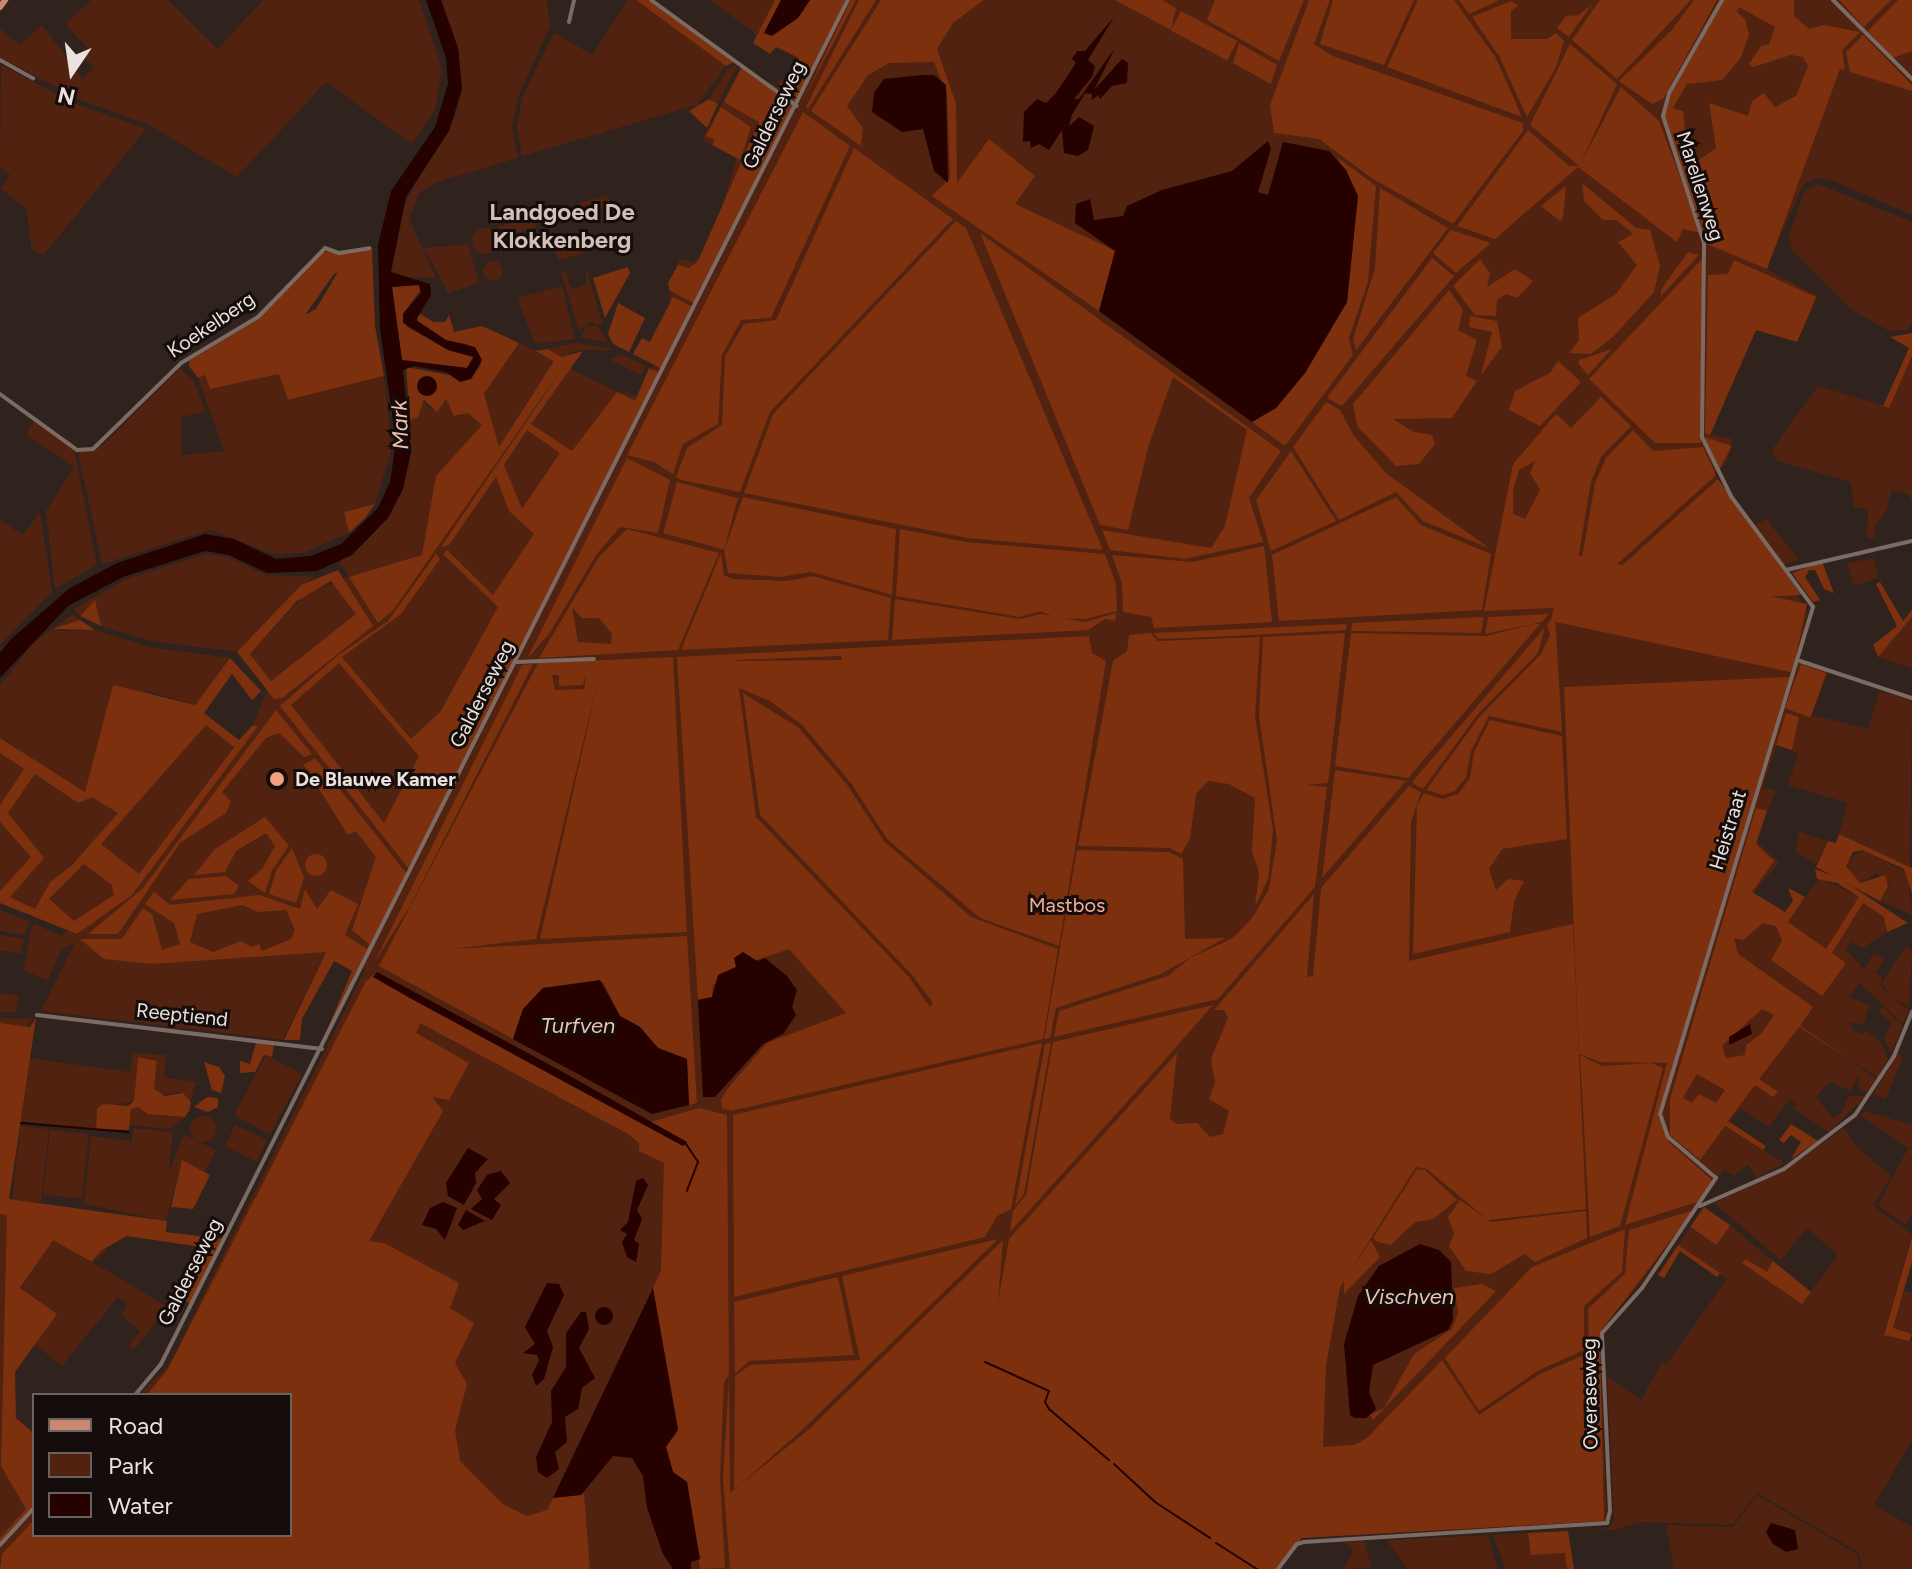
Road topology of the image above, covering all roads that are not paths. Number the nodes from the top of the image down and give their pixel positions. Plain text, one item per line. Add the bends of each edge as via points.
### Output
1 (5, 0) edge
2 (574, 0) edge
3 (651, 0) edge
4 (848, 0) edge
5 (1722, 0) edge
6 (1833, 0) edge
7 (0, 7) edge
8 (569, 22) dead end
9 (0, 60) edge
10 (33, 78) dead end
11 (1912, 79) edge
12 (797, 106) junction
13 (370, 248) dead end
14 (0, 394) edge
15 (1912, 541) edge
16 (1786, 571) junction
17 (594, 659) dead end
18 (1800, 661) junction
19 (515, 662) junction
20 (1912, 698) edge
21 (1912, 1012) edge
22 (37, 1015) dead end
23 (322, 1049) junction
24 (1698, 1207) junction
25 (137, 1393) edge
26 (32, 1510) edge
27 (0, 1545) edge
28 (1278, 1569) edge

1 - 7 main road
2 - 8 street
3 - 12 street
4 - 12 street, Galderseweg
5 - 16 street, Marellenweg via 1669,93 1663,116 1704,243 1703,445
6 - 11 street
9 - 10 street
12 - 19 street, Galderseweg
13 - 14 street, Koekelberg via 339,253 325,248 258,317 181,363 93,449 77,450
15 - 16 street
16 - 18 street, Heistraat via 1813,603
17 - 19 street
18 - 20 street
18 - 24 street, Heistraat via 1660,1114 1668,1137 1716,1178
19 - 23 street, Galderseweg
21 - 24 street via 1894,1056 1855,1115 1784,1169
22 - 23 street, Reeptiend
23 - 25 street, Galderseweg via 161,1364
24 - 28 street, Overaseweg via 1642,1288 1602,1333 1607,1523 1304,1542
26 - 27 street

